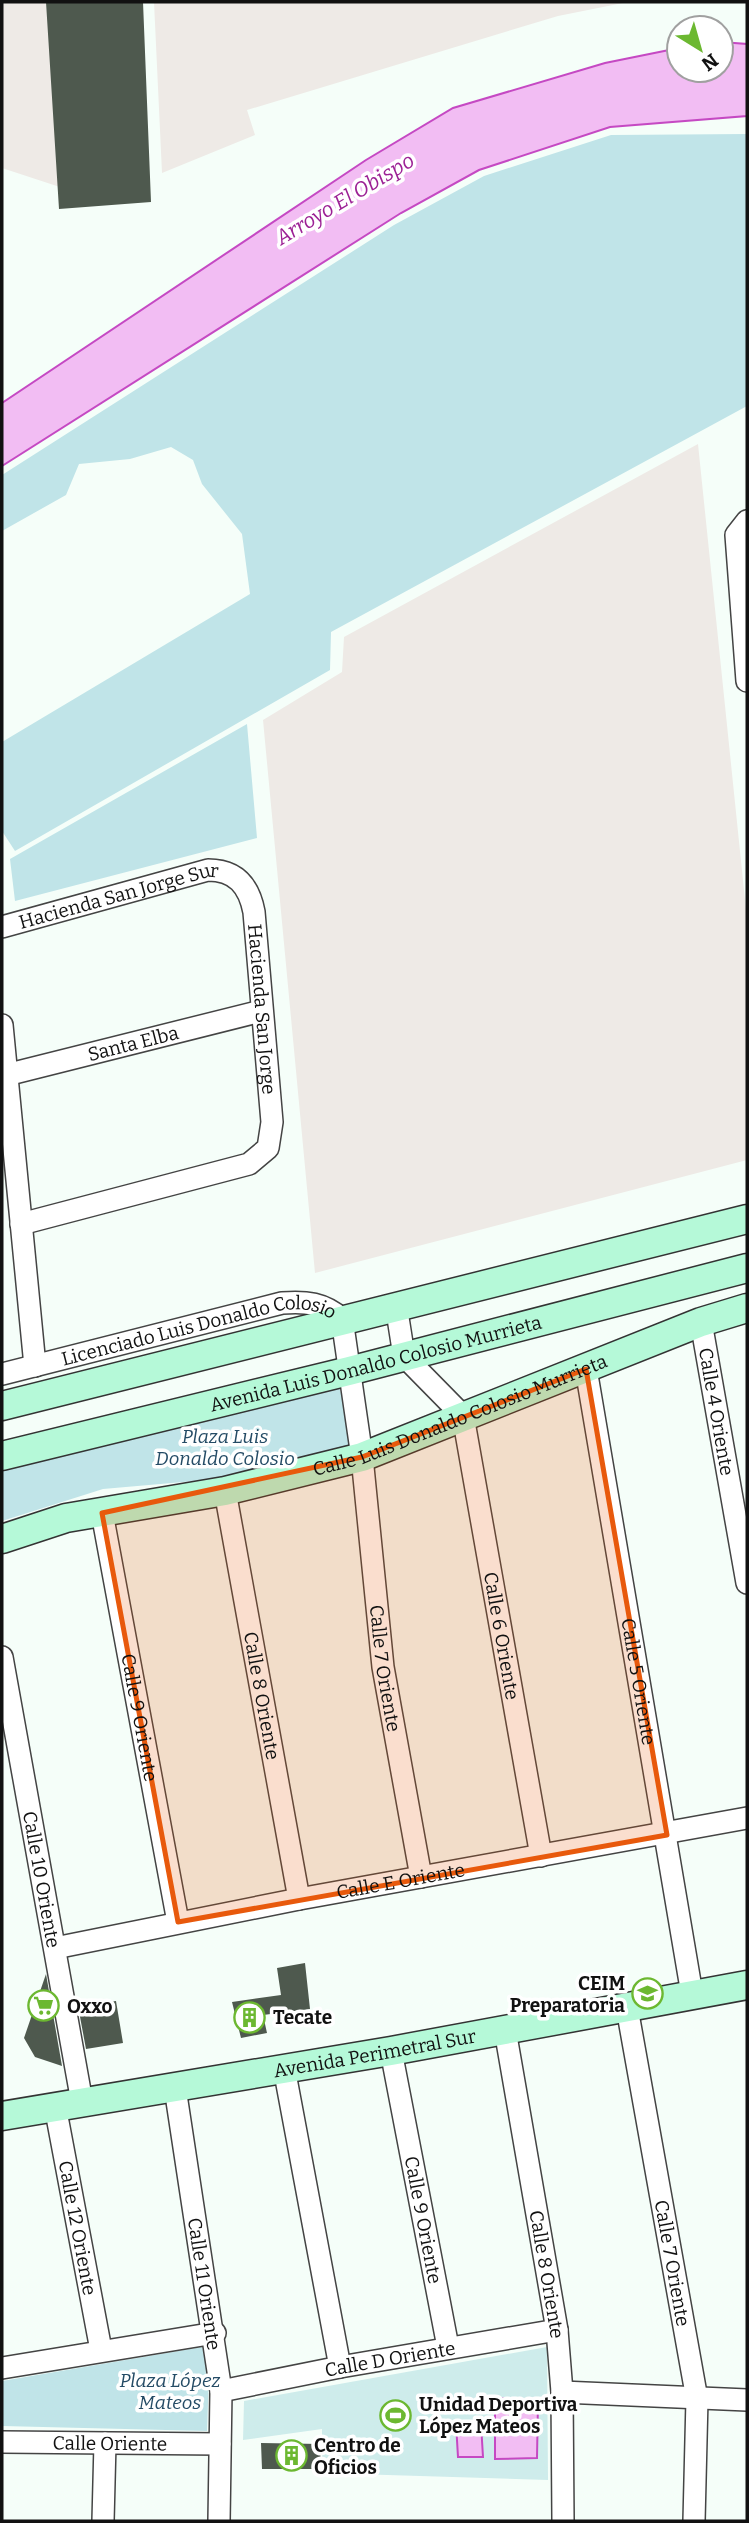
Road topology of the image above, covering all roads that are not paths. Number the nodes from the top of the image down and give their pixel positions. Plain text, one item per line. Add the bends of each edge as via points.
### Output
1 (744, 524) edge
2 (746, 654) edge
3 (747, 681) edge
4 (235, 876) joint
5 (2, 927) edge
6 (261, 1011) junction
7 (2, 1025) edge
8 (6, 1074) junction
9 (747, 1219) edge
10 (21, 1224) junction
11 (747, 1268) edge
12 (396, 1305) junction
13 (747, 1308) edge
14 (342, 1319) junction
15 (701, 1322) junction
16 (404, 1356) junction
17 (35, 1366) junction
18 (586, 1369) junction
19 (349, 1371) junction
20 (2, 1374) edge
21 (2, 1406) edge
22 (463, 1416) junction
23 (2, 1456) edge
24 (362, 1457) junction
25 (225, 1491) junction
26 (102, 1513) junction
27 (2, 1539) edge
28 (747, 1583) edge
29 (2, 1657) edge
30 (747, 1818) edge
31 (667, 1835) junction
32 (541, 1856) junction
33 (421, 1877) junction
34 (299, 1899) junction
35 (178, 1922) junction
36 (55, 1948) junction
37 (747, 1985) edge
38 (692, 1994) junction
39 (627, 2008) junction
40 (505, 2030) junction
41 (391, 2051) junction
42 (284, 2068) junction
43 (175, 2088) junction
44 (2, 2096) edge
45 (58, 2106) junction
46 (2, 2116) edge
47 (557, 2330) junction
48 (215, 2333) junction
49 (448, 2347) junction
50 (101, 2350) junction
51 (340, 2367) junction
52 (2, 2368) edge
53 (221, 2391) junction
54 (562, 2392) junction
55 (697, 2399) junction
56 (747, 2400) edge
57 (2, 2442) edge
58 (105, 2443) junction
59 (220, 2444) junction
60 (103, 2521) edge
61 (219, 2521) edge
62 (563, 2521) edge
63 (694, 2521) edge

1 - 2 street via 736,536
2 - 3 street
4 - 5 street, Hacienda San Jorge Sur via 208,870
4 - 6 street, Hacienda San Jorge via 251,898
6 - 8 street, Santa Elba
6 - 10 street, Hacienda San Jorge via 272,1122 268,1148 249,1164
7 - 8 street
8 - 10 street
9 - 12 street
10 - 17 street
11 - 16 street, Avenida Luis Donaldo Colosio Murrieta
12 - 14 street
12 - 16 street
13 - 15 street, Calle Luis Donaldo Colosio Murrieta
14 - 17 street, Licenciado Luis Donaldo Colosio via 319,1304 282,1303
14 - 19 street, Licenciado Luis Donaldo Colosio
14 - 21 street
15 - 18 street, Calle Luis Donaldo Colosio Murrieta
15 - 28 street, Calle 4 Oriente
16 - 19 street, Avenida Luis Donaldo Colosio Murrieta
16 - 22 street
17 - 20 street, Licenciado Luis Donaldo Colosio
18 - 22 street, Calle Luis Donaldo Colosio Murrieta
18 - 31 street, Calle 5 Oriente
19 - 23 street, Avenida Luis Donaldo Colosio Murrieta
19 - 24 street, Licenciado Luis Donaldo Colosio
22 - 24 street, Calle Luis Donaldo Colosio Murrieta
22 - 32 street, Calle 6 Oriente
24 - 25 street, Calle Luis Donaldo Colosio Murrieta
24 - 33 street, Calle 7 Oriente via 383,1667
25 - 26 street, Calle Luis Donaldo Colosio Murrieta
25 - 34 street, Calle 8 Oriente
26 - 27 street, Calle Luis Donaldo Colosio Murrieta via 66,1518
26 - 35 street, Calle 9 Oriente
29 - 36 street, Calle 10 Oriente
30 - 31 street, Calle E Oriente
31 - 32 street, Calle E Oriente
31 - 38 street, Calle 5 Oriente
32 - 33 street, Calle E Oriente
33 - 34 street, Calle E Oriente
34 - 35 street, Calle E Oriente
35 - 36 street, Calle E Oriente
36 - 45 street, Calle 10 Oriente
37 - 38 street, Avenida Perimetral Sur
38 - 39 street, Avenida Perimetral Sur
39 - 40 street, Avenida Perimetral Sur
39 - 55 street, Calle 7 Oriente
40 - 41 street, Avenida Perimetral Sur
40 - 47 street, Calle 8 Oriente
41 - 42 street, Avenida Perimetral Sur
41 - 49 street, Calle 9 Oriente
42 - 43 street, Avenida Perimetral Sur
42 - 51 street
43 - 45 street, Avenida Perimetral Sur
43 - 48 street, Calle 11 Oriente
44 - 45 street
45 - 46 street, Avenida Perimetral Sur
45 - 50 street, Calle 12 Oriente
47 - 49 street, Calle D Oriente
47 - 54 street, Calle 8 Oriente
48 - 50 street
48 - 53 street, Calle 11 Oriente
49 - 51 street, Calle D Oriente
50 - 52 street
51 - 53 street, Calle D Oriente
53 - 59 street, Calle 11 Oriente
54 - 55 street
54 - 62 street, Calle 8 Oriente
55 - 56 street
55 - 63 street, Calle 7 Oriente
57 - 58 street, Calle Oriente
58 - 59 street, Calle Oriente
58 - 60 street
59 - 61 street, Calle 11 Oriente

